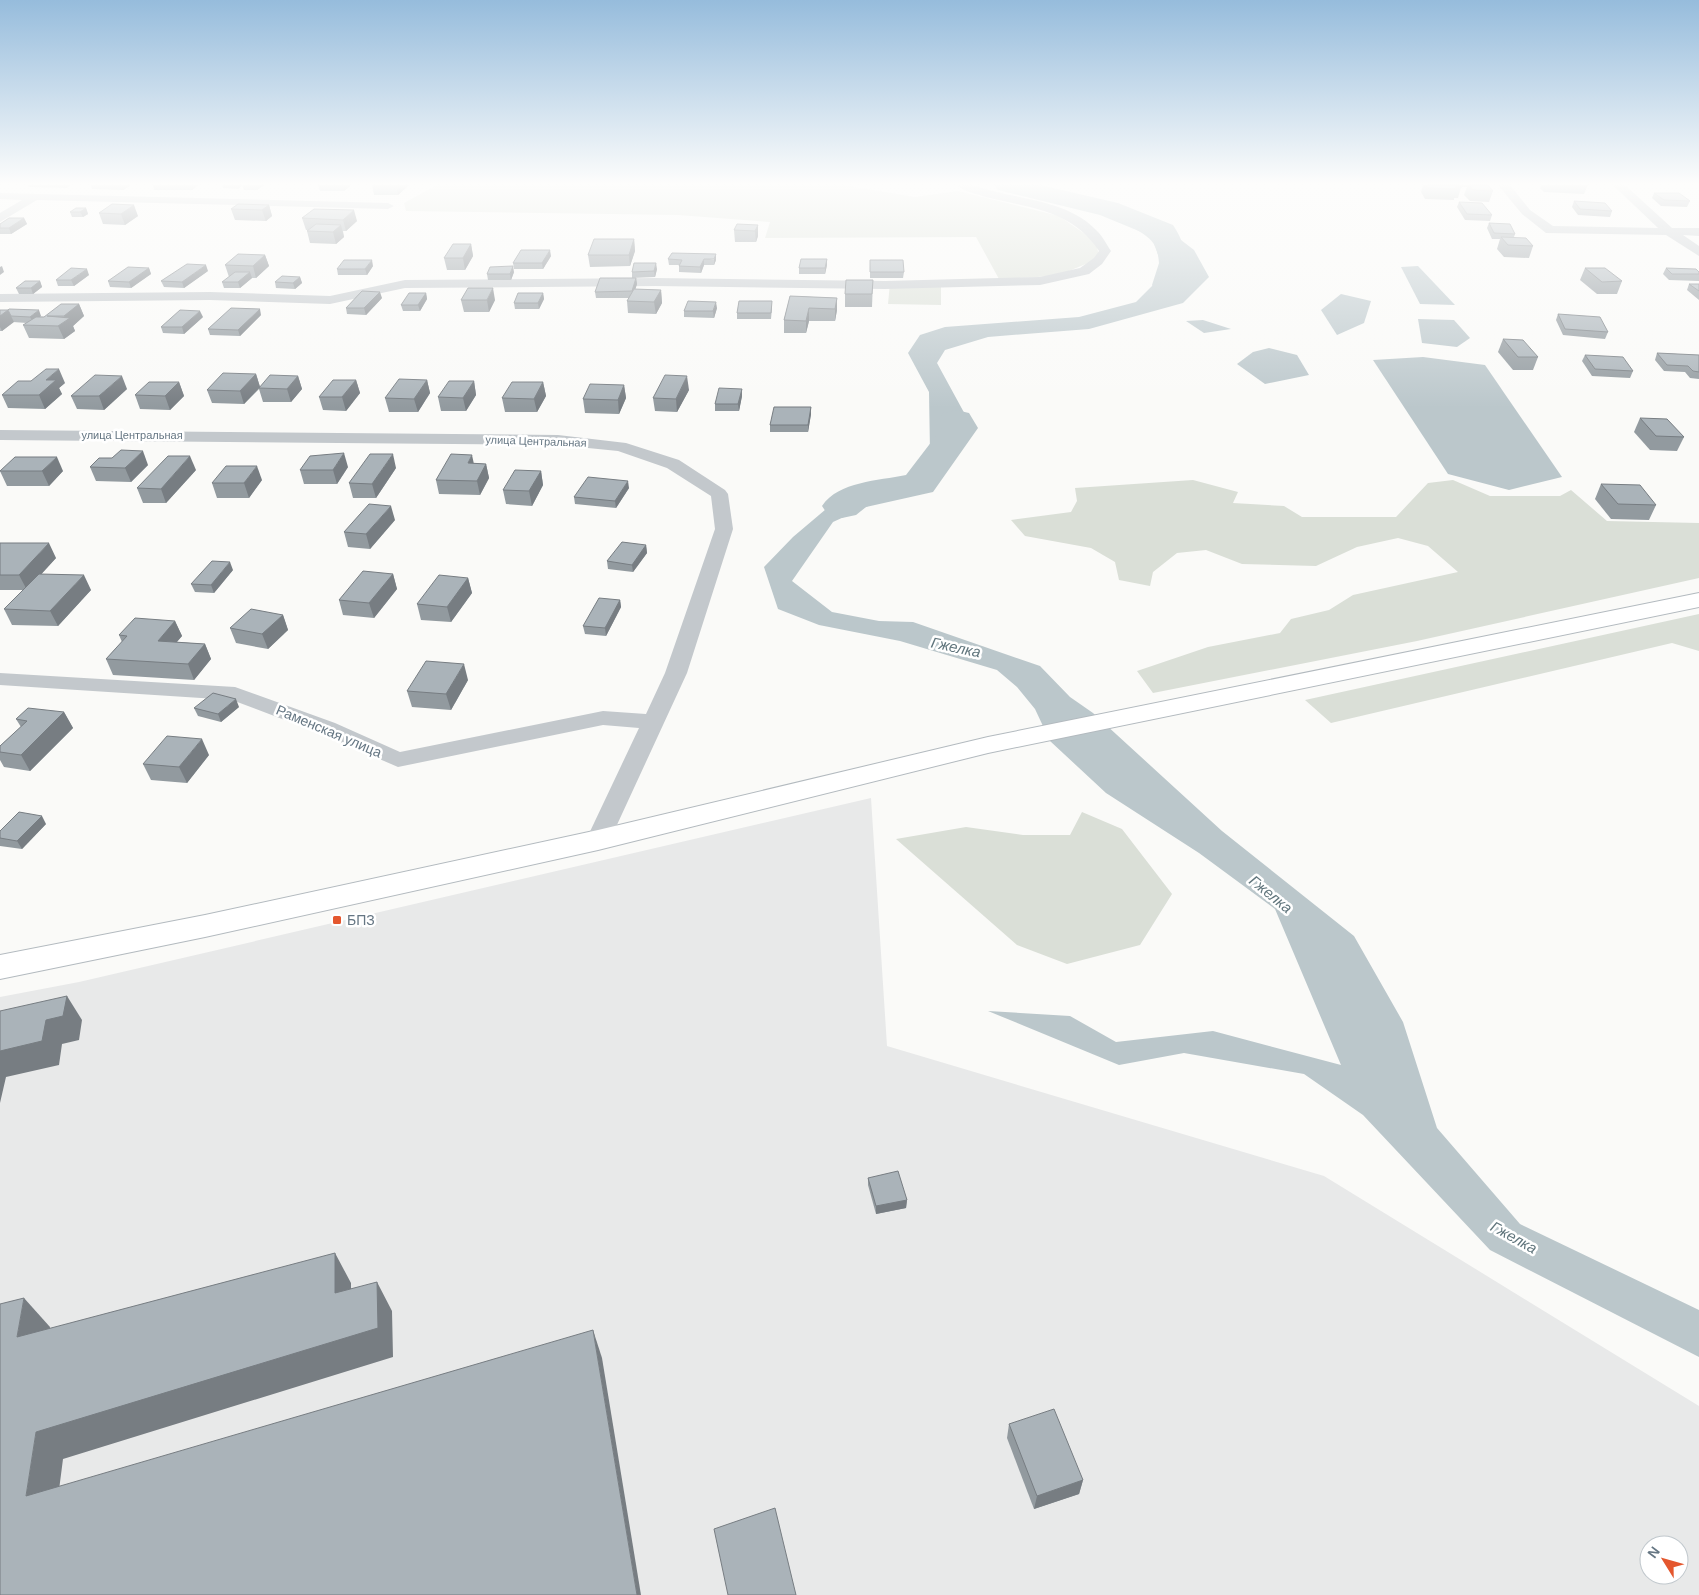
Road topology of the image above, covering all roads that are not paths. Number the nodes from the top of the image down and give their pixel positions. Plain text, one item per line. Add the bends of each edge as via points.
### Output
1 (1099, 259) edge
2 (0, 298) edge
3 (0, 435) edge
4 (1699, 600) edge
5 (0, 679) edge
6 (655, 722) junction
7 (598, 840) junction
8 (0, 967) edge

1 - 2 street via 1084,271 1040,281 885,285 666,282 405,284 330,300 210,296
3 - 6 street, улица Центральная via 558,440 620,446 673,464 720,494 724,529 676,672
4 - 7 main road via 988,745
5 - 6 street, Раменская улица via 236,694 327,728 398,760 603,718
6 - 7 street, улица Центральная
7 - 8 main road

